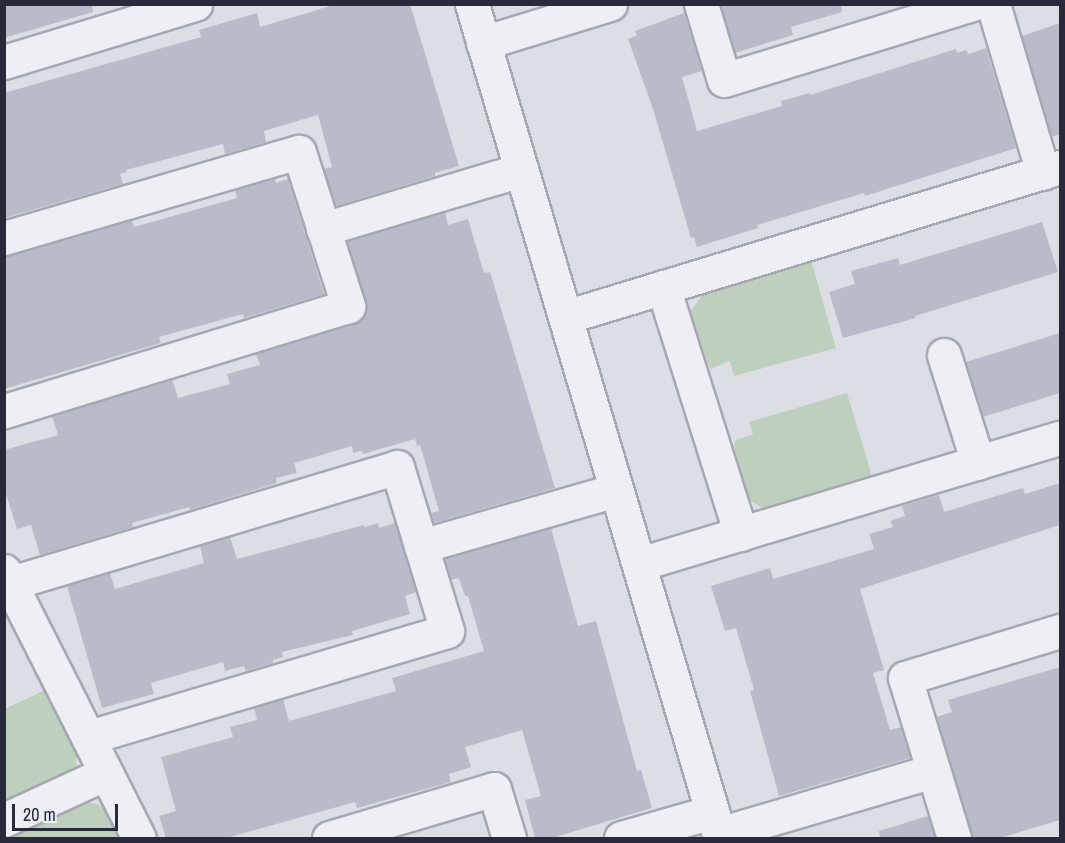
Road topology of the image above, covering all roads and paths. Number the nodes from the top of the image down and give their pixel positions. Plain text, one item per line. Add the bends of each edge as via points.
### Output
1 (195, 4) edge
2 (471, 4) edge
3 (610, 4) edge
4 (700, 4) edge
5 (972, 4) edge
6 (993, 4) edge
7 (483, 43) junction
8 (4, 62) edge
9 (521, 170) junction
10 (1052, 170) edge
11 (323, 229) junction
12 (4, 238) edge
13 (663, 287) junction
14 (565, 317) junction
15 (944, 355) dead end
16 (4, 411) edge
17 (1060, 438) edge
18 (978, 463) junction
19 (616, 490) junction
20 (741, 534) junction
21 (421, 546) junction
22 (639, 564) junction
23 (8, 577) edge
24 (1060, 631) edge
25 (88, 737) junction
26 (933, 771) junction
27 (106, 773) junction
28 (4, 820) edge
29 (717, 828) edge
30 (139, 838) edge
31 (329, 838) edge
32 (509, 838) edge
33 (621, 838) edge
34 (954, 838) edge

1 - 8 street
2 - 7 street
3 - 7 street
4 - 5 street via 724,80
6 - 10 street
7 - 9 street
9 - 11 street
9 - 14 street
10 - 13 street
11 - 12 street via 299,152
11 - 16 street via 348,306
13 - 14 street
13 - 20 street
14 - 19 street
15 - 18 street
17 - 18 street
18 - 20 street
19 - 21 street
19 - 22 street
20 - 22 street
21 - 23 street via 397,467
21 - 25 street via 447,631
22 - 29 street
23 - 25 street
24 - 26 street via 905,678
25 - 27 street
26 - 29 street
26 - 34 street
27 - 28 street
27 - 30 street
29 - 33 street
31 - 32 street via 494,789

